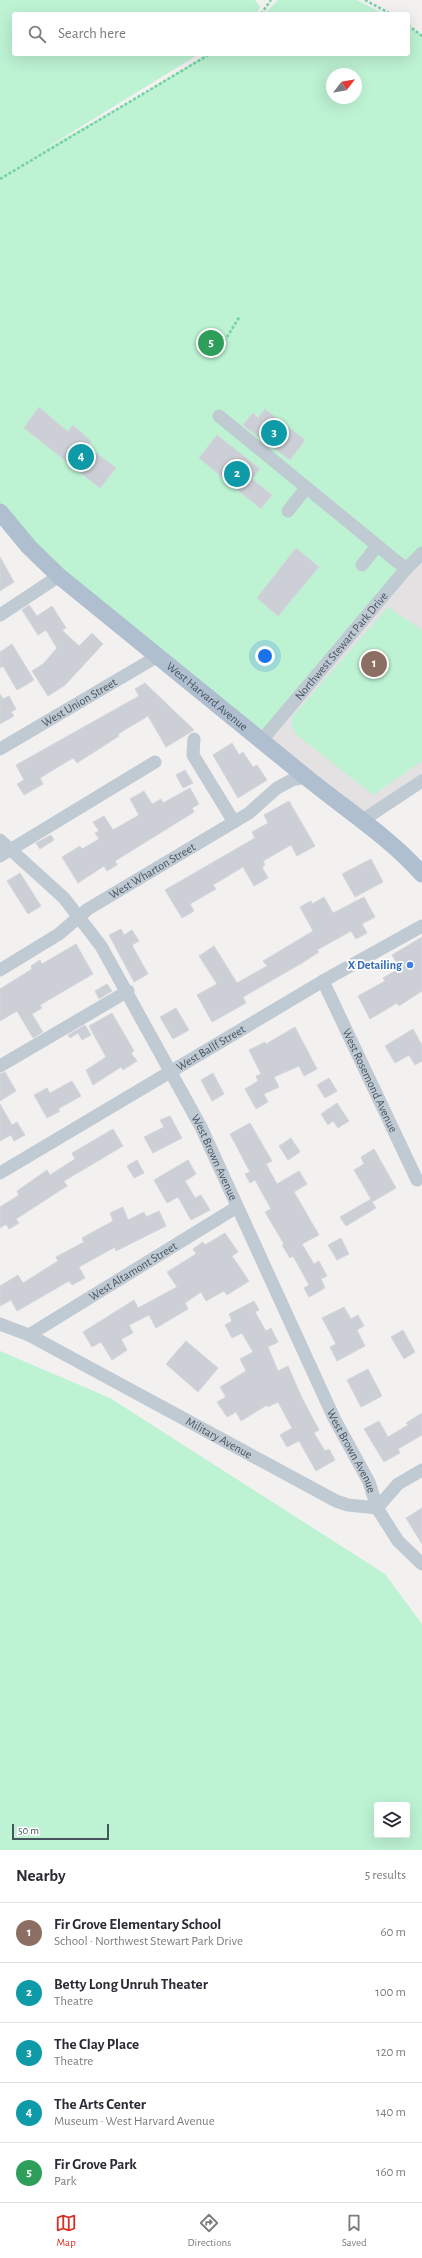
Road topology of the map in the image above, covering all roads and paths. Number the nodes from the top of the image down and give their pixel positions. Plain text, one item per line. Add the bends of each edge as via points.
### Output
1 (271, 0) edge
2 (365, 0) edge
3 (262, 12) edge
4 (387, 12) edge
5 (410, 27) edge
6 (422, 36) edge
7 (207, 56) edge
8 (0, 179) edge
9 (240, 316) dead end
10 (219, 350) dead end
11 (219, 416) dead end
12 (306, 488) junction
13 (288, 511) dead end
14 (0, 512) edge
15 (378, 546) junction
16 (422, 553) edge
17 (362, 564) dead end
18 (406, 569) junction
19 (59, 576) junction
20 (0, 615) edge
21 (158, 656) junction
22 (194, 739) dead end
23 (262, 740) junction
24 (0, 749) edge
25 (155, 762) dead end
26 (307, 777) junction
27 (422, 781) edge
28 (363, 820) junction
29 (234, 822) junction
30 (0, 840) edge
31 (5, 852) edge
32 (422, 874) edge
33 (80, 916) junction
34 (422, 926) edge
35 (0, 970) edge
36 (323, 981) junction
37 (128, 991) junction
38 (0, 1066) edge
39 (171, 1072) junction
40 (0, 1173) edge
41 (417, 1180) dead end
42 (237, 1207) junction
43 (0, 1324) edge
44 (30, 1335) junction
45 (422, 1470) edge
46 (377, 1508) junction
47 (422, 1564) edge

1 - 3 path
2 - 4 path
5 - 6 path
7 - 8 path
9 - 10 path
11 - 12 street
12 - 13 street
12 - 15 street
14 - 19 main road, West Harvard Avenue via 29,547
15 - 17 street
15 - 18 street
16 - 18 street, Northwest Stewart Park Drive
18 - 23 street, Northwest Stewart Park Drive
19 - 20 street
19 - 21 main road, West Harvard Avenue
21 - 23 main road, West Harvard Avenue
21 - 24 street, West Union Street
22 - 29 street via 193,755
23 - 26 main road, West Harvard Avenue
25 - 31 street
26 - 28 main road, West Harvard Avenue
26 - 29 street, West Wharton Street via 292,780 277,788 249,813
27 - 28 street
28 - 32 main road, West Harvard Avenue
29 - 33 street, West Wharton Street
30 - 31 street, West Brown Avenue
31 - 33 street, West Brown Avenue via 64,898
33 - 35 street, West Wharton Street via 59,934
33 - 37 street, West Brown Avenue
34 - 36 street, West Ballf Street
36 - 39 street, West Ballf Street
36 - 41 street, West Rosemond Avenue
37 - 38 street
37 - 39 street, West Brown Avenue
39 - 40 street, West Ballf Street
39 - 42 street, West Brown Avenue via 201,1127
42 - 44 street, West Altamont Street
42 - 46 street, West Brown Avenue via 334,1418 369,1482
43 - 44 street, Military Avenue
44 - 46 street, Military Avenue via 336,1501
45 - 46 street via 398,1484
46 - 47 street via 398,1542

